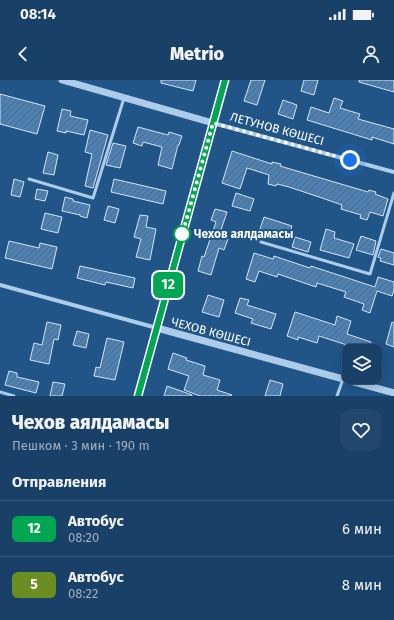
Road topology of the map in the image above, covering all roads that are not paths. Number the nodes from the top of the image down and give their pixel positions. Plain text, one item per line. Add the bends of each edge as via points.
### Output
1 (62, 80) edge
2 (225, 80) edge
3 (124, 98) junction
4 (213, 123) junction
5 (394, 172) edge
6 (29, 179) dead end
7 (394, 193) edge
8 (261, 242) dead end
9 (0, 285) edge
10 (157, 328) junction
11 (342, 379) edge
12 (342, 382) edge
13 (361, 384) edge
14 (0, 392) edge
15 (394, 393) edge
16 (14, 396) edge
17 (138, 396) edge
18 (337, 396) edge

1 - 3 street, ЛЕТУНОВ КӨШЕСІ
2 - 4 street
3 - 4 street, ЛЕТУНОВ КӨШЕСІ
3 - 6 lane via 93,198
4 - 5 street, ЛЕТУНОВ КӨШЕСІ
4 - 10 street
7 - 8 lane via 370,274
9 - 10 street, ЧЕХОВ КӨШЕСІ
10 - 11 street, ЧЕХОВ КӨШЕСІ
10 - 17 street
12 - 18 lane
13 - 15 street, ЧЕХОВ КӨШЕСІ
14 - 16 lane

